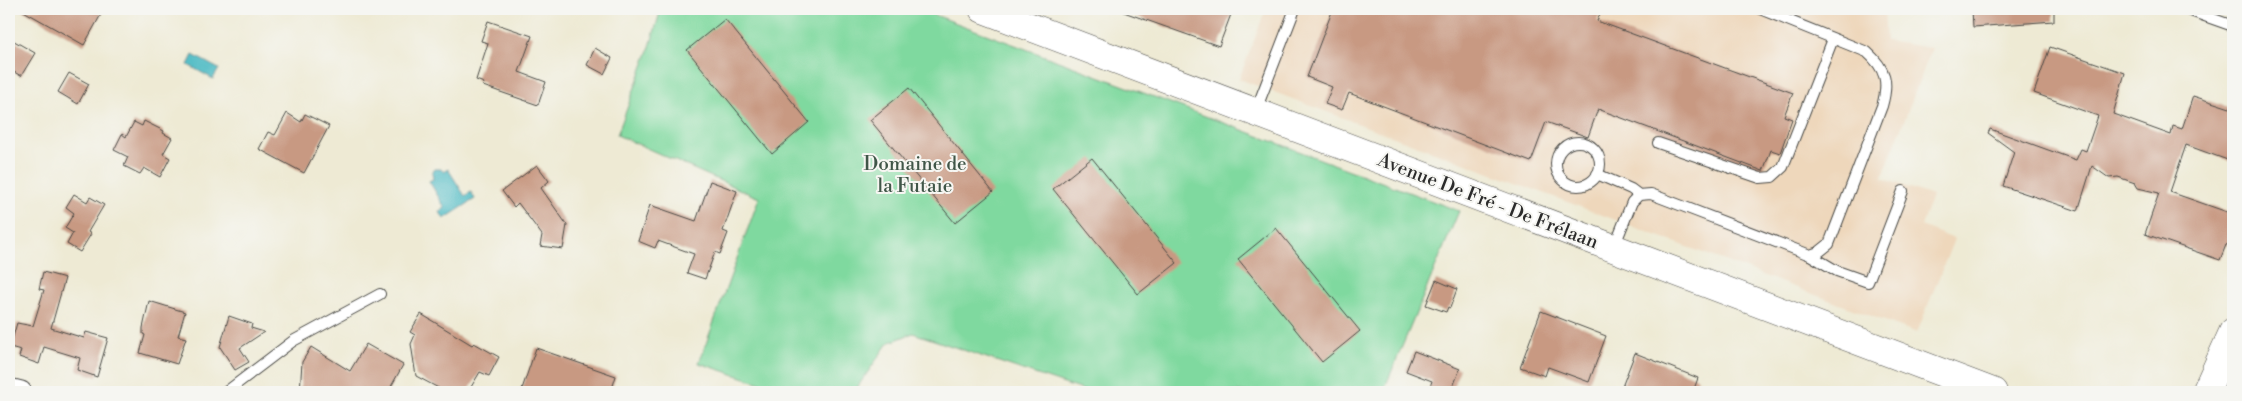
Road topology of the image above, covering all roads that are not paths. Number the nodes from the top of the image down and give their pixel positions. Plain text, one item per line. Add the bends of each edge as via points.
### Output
1 (984, 9) edge
2 (1295, 9) edge
3 (1760, 9) edge
4 (2185, 9) edge
5 (2233, 26) edge
6 (1833, 39) junction
7 (1255, 112) junction
8 (1658, 143) dead end
9 (1598, 174) junction
10 (1903, 191) dead end
11 (1640, 195) junction
12 (1614, 248) junction
13 (1810, 255) junction
14 (380, 294) dead end
15 (2233, 332) edge
16 (9, 389) edge
17 (21, 392) edge
18 (226, 392) edge
19 (1993, 392) edge
20 (2206, 392) edge

1 - 7 main road, Avenue De Fré - De Frélaan
2 - 7 lane
3 - 6 lane
4 - 5 lane
6 - 8 lane via 1783,167 1772,177 1760,178
6 - 13 lane via 1867,52 1878,62 1886,92 1829,244
7 - 12 main road, Avenue De Fré - De Frélaan
9 - 9 lane via 1600,164 1592,147 1573,143 1558,154 1558,174 1564,182 1582,186
9 - 11 lane
10 - 13 lane via 1868,282 1837,271
11 - 12 lane via 1632,202
11 - 13 lane via 1651,194
12 - 19 main road, Avenue De Fré - De Frélaan
14 - 18 lane via 293,341
15 - 20 main road
16 - 17 street

